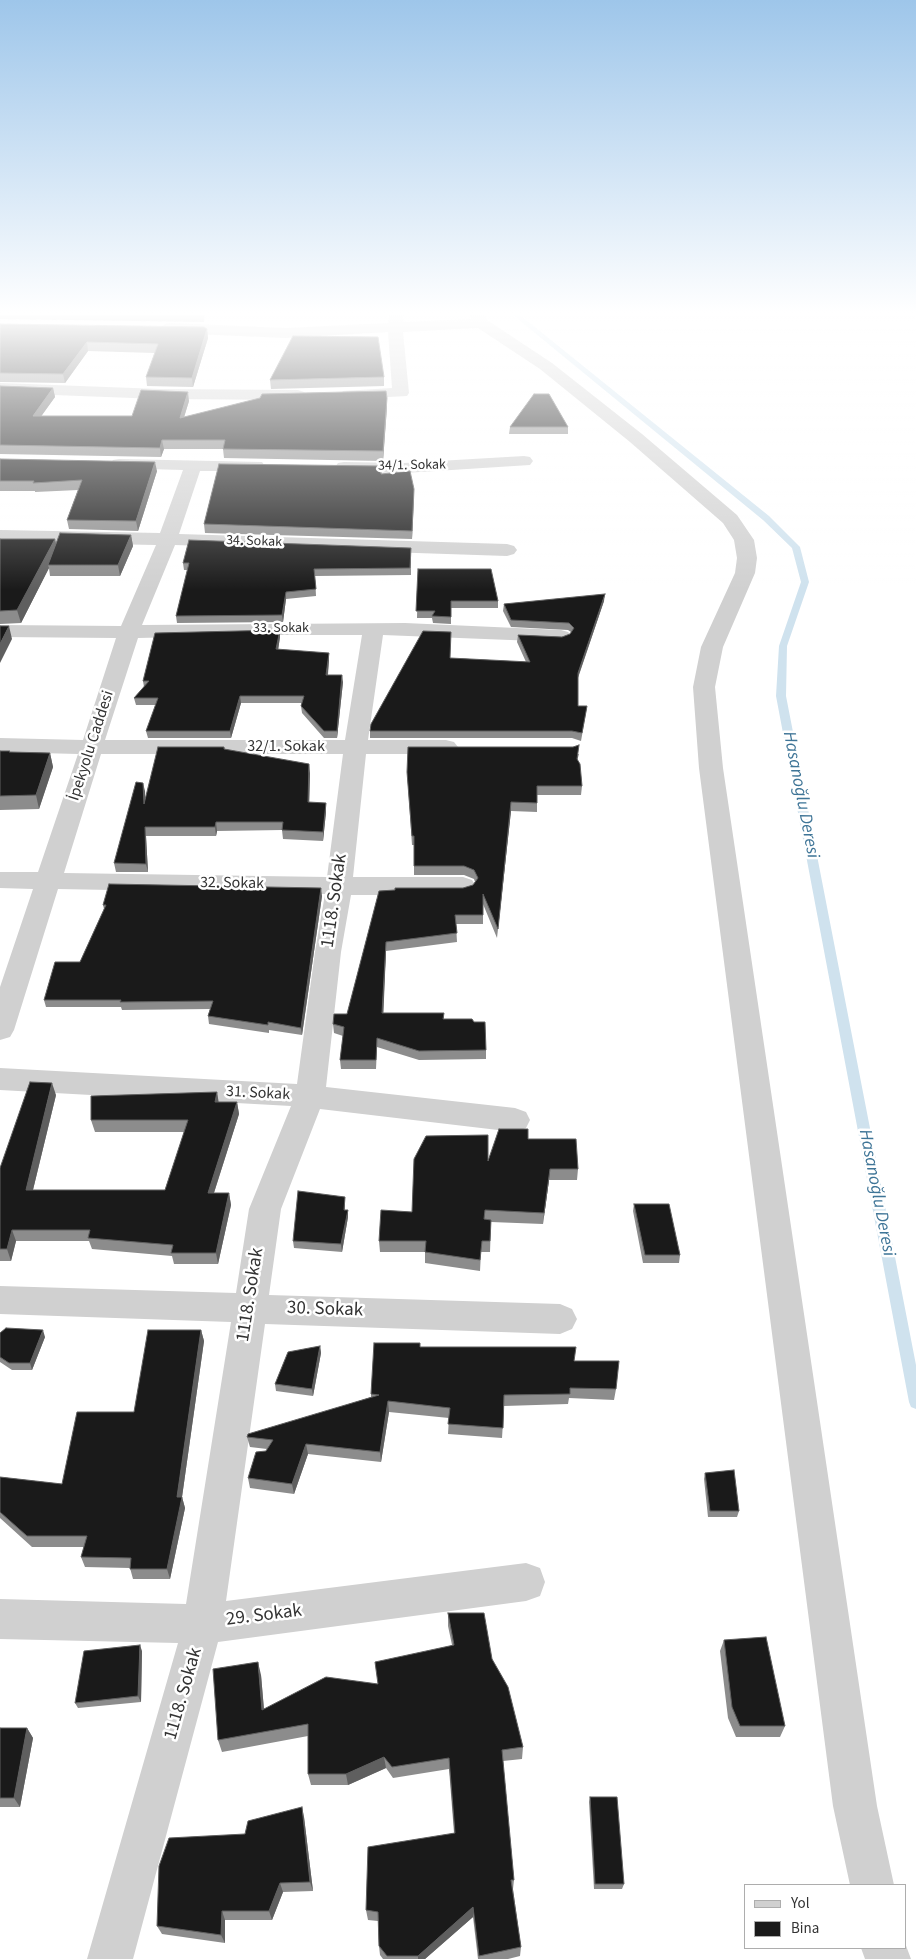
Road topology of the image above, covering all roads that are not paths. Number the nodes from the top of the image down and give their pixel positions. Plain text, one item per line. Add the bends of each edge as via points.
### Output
1 (597, 406) edge
2 (524, 462) dead end
3 (106, 464) edge
4 (193, 466) junction
5 (270, 466) edge
6 (328, 466) edge
7 (0, 536) edge
8 (168, 539) junction
9 (507, 550) dead end
10 (373, 629) junction
11 (0, 631) edge
12 (129, 632) junction
13 (561, 636) edge
14 (0, 744) edge
15 (91, 747) junction
16 (355, 748) junction
17 (464, 748) edge
18 (0, 880) edge
19 (50, 880) junction
20 (339, 886) junction
21 (463, 886) edge
22 (0, 1030) edge
23 (0, 1079) edge
24 (310, 1096) junction
25 (515, 1120) dead end
26 (0, 1300) edge
27 (249, 1307) junction
28 (560, 1319) dead end
29 (526, 1582) dead end
30 (0, 1619) edge
31 (203, 1624) junction
32 (872, 1884) edge
33 (110, 1959) edge

1 - 32 street via 730,519 744,540 748,558 745,573 712,647 704,687 710,759 855,1806
2 - 6 street, 34/1. Sokak via 404,468
3 - 4 street
4 - 5 street
4 - 8 street, İpekyolu Caddesi
7 - 8 street, 34. Sokak
8 - 9 street, 34. Sokak
8 - 12 street, İpekyolu Caddesi
10 - 12 street, 33. Sokak
10 - 13 street, 33. Sokak
10 - 16 street, 1118. Sokak
11 - 12 street, 33. Sokak
12 - 15 street, İpekyolu Caddesi
14 - 15 street, 32/1. Sokak
15 - 16 street, 32/1. Sokak
15 - 19 street, İpekyolu Caddesi
16 - 17 street, 32/1. Sokak
16 - 20 street, 1118. Sokak
18 - 19 street, 32. Sokak
19 - 20 street, 32. Sokak
19 - 22 street, İpekyolu Caddesi
20 - 21 street, 32. Sokak
20 - 24 street, 1118. Sokak
23 - 24 street, 31. Sokak
24 - 25 street, 31. Sokak
24 - 27 street, 1118. Sokak via 265,1209
26 - 27 street, 30. Sokak
27 - 28 street, 30. Sokak
27 - 31 street, 1118. Sokak
29 - 31 street, 29. Sokak
30 - 31 street, 29. Sokak
31 - 33 street, 1118. Sokak

